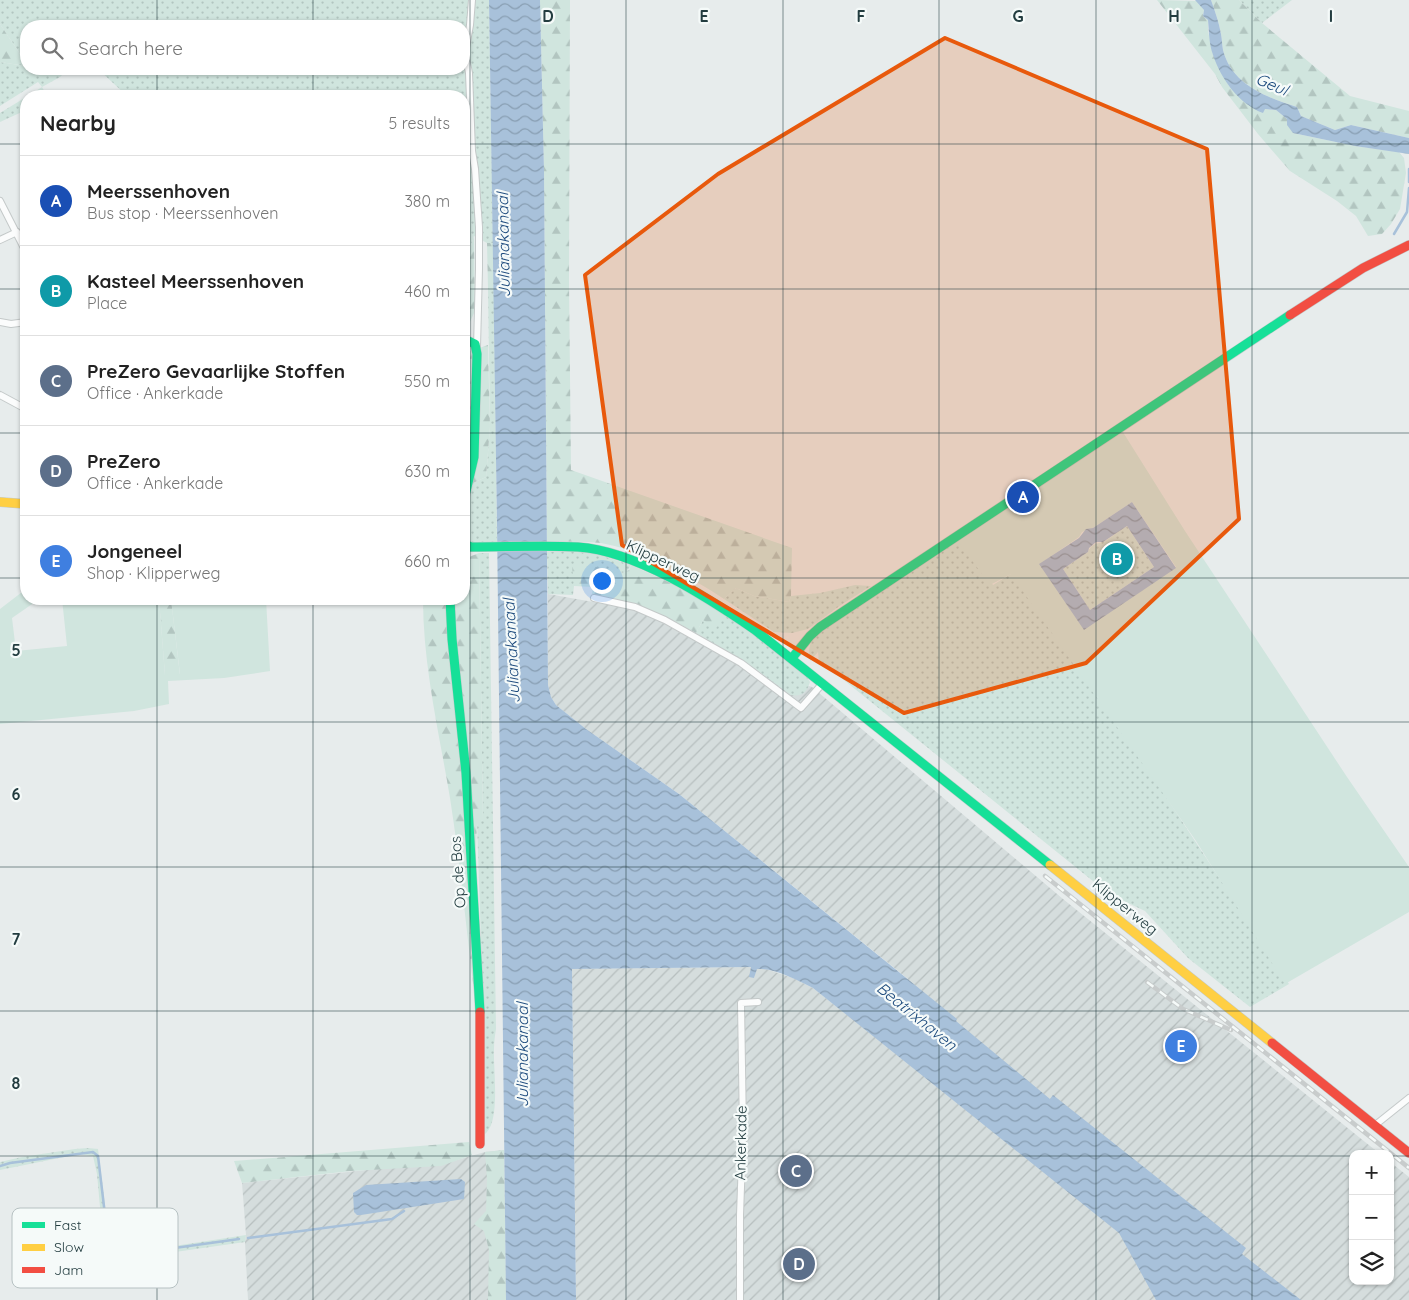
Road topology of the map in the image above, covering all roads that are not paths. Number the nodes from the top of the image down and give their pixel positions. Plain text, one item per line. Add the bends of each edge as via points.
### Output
1 (472, 0) edge
2 (470, 25) edge
3 (469, 75) edge
4 (470, 90) edge
5 (470, 99) edge
6 (0, 201) edge
7 (17, 232) junction
8 (20, 239) edge
9 (0, 240) edge
10 (1409, 245) edge
11 (0, 322) edge
12 (20, 323) edge
13 (470, 342) edge
14 (477, 348) junction
15 (0, 395) edge
16 (20, 406) edge
17 (470, 474) edge
18 (0, 502) edge
19 (20, 504) edge
20 (470, 547) edge
21 (594, 598) dead end
22 (450, 605) edge
23 (792, 658) junction
24 (823, 683) junction
25 (758, 1002) dead end
26 (1409, 1098) edge
27 (1374, 1126) junction
28 (480, 1144) dead end
29 (1409, 1153) edge
30 (740, 1300) edge

1 - 2 street
3 - 4 street
5 - 14 street via 479,227
6 - 7 street
7 - 8 street
7 - 9 street
10 - 23 street via 1331,288 832,619 810,636
11 - 12 street
13 - 14 street
14 - 17 street via 474,457
15 - 16 street
18 - 19 street
20 - 23 street, Klipperweg via 578,547 606,551 649,568 717,604
21 - 24 street via 635,607 666,620 741,663 801,708
22 - 28 street, Op de Bos via 466,773 479,993
23 - 24 street, Klipperweg
24 - 27 street, Klipperweg
25 - 30 street, Ankerkade via 742,1003
26 - 27 street
27 - 29 street, Klipperweg

